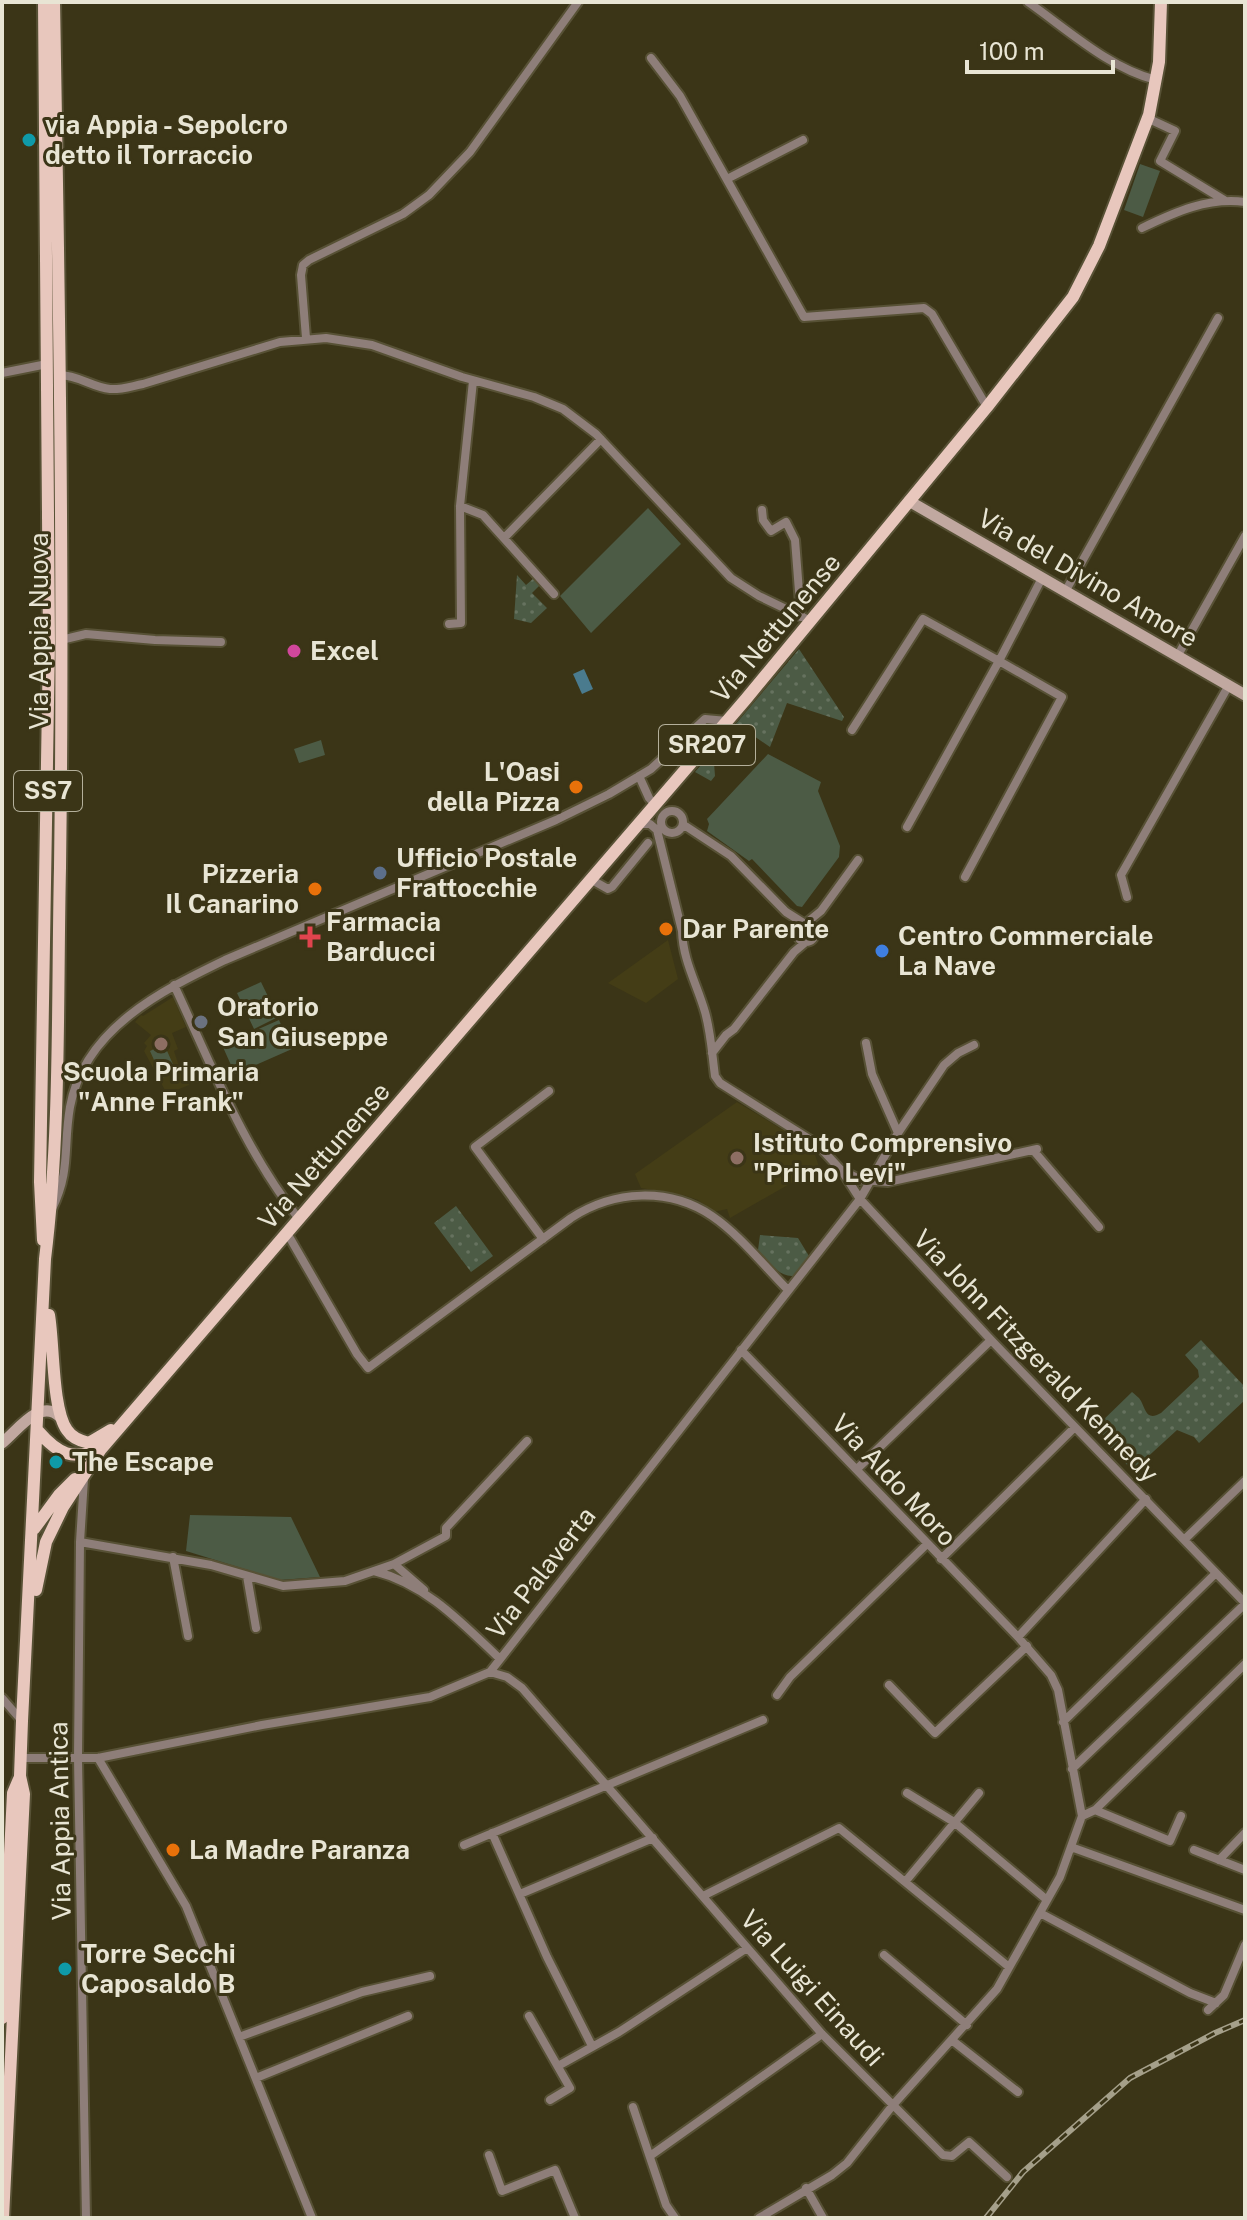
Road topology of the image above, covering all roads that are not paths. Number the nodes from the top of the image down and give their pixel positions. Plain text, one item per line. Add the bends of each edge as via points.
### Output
1 (44, 2) edge
2 (54, 2) edge
3 (578, 2) edge
4 (1028, 2) edge
5 (1161, 2) edge
6 (651, 58) dead end
7 (1156, 80) junction
8 (1147, 118) junction
9 (803, 140) dead end
10 (727, 179) junction
11 (1224, 200) junction
12 (1245, 202) edge
13 (1142, 228) dead end
14 (1218, 318) dead end
15 (306, 338) junction
16 (47, 364) junction
17 (2, 373) edge
18 (59, 375) junction
19 (473, 381) junction
20 (987, 407) junction
21 (601, 439) junction
22 (909, 501) junction
23 (460, 506) junction
24 (762, 510) dead end
25 (1245, 536) edge
26 (504, 538) junction
27 (1042, 578) junction
28 (1065, 592) junction
29 (554, 594) dead end
30 (806, 619) junction
31 (449, 624) dead end
32 (61, 640) junction
33 (221, 642) dead end
34 (1178, 655) junction
35 (999, 661) junction
36 (1229, 685) junction
37 (1245, 695) edge
38 (727, 721) junction
39 (852, 730) dead end
40 (639, 776) junction
41 (658, 801) junction
42 (680, 813) junction
43 (638, 824) junction
44 (684, 825) junction
45 (907, 827) dead end
46 (648, 843) dead end
47 (858, 860) dead end
48 (965, 877) dead end
49 (592, 880) junction
50 (1127, 897) dead end
51 (821, 911) junction
52 (786, 912) junction
53 (805, 924) junction
54 (814, 930) junction
55 (798, 933) junction
56 (807, 941) junction
57 (794, 952) junction
58 (174, 985) junction
59 (866, 1043) dead end
60 (974, 1045) dead end
61 (712, 1053) junction
62 (549, 1091) dead end
63 (898, 1133) junction
64 (840, 1169) junction
65 (872, 1181) junction
66 (860, 1199) junction
67 (51, 1213) junction
68 (299, 1219) junction
69 (1099, 1227) dead end
70 (287, 1233) junction
71 (543, 1239) junction
72 (45, 1259) junction
73 (44, 1284) junction
74 (788, 1290) junction
75 (991, 1340) junction
76 (741, 1350) junction
77 (38, 1411) junction
78 (60, 1417) junction
79 (127, 1420) junction
80 (1075, 1427) junction
81 (19, 1429) junction
82 (38, 1431) junction
83 (527, 1441) dead end
84 (2, 1443) edge
85 (101, 1449) junction
86 (857, 1469) junction
87 (84, 1472) junction
88 (1245, 1481) edge
89 (1146, 1499) junction
90 (32, 1531) junction
91 (1185, 1539) junction
92 (80, 1542) junction
93 (927, 1544) junction
94 (173, 1557) junction
95 (941, 1559) junction
96 (394, 1564) junction
97 (373, 1571) junction
98 (1216, 1573) junction
99 (247, 1576) junction
100 (426, 1594) junction
101 (1245, 1603) edge
102 (28, 1625) junction
103 (256, 1628) dead end
104 (188, 1636) dead end
105 (1018, 1637) junction
106 (1027, 1646) junction
107 (500, 1659) junction
108 (1245, 1664) edge
109 (490, 1672) junction
110 (889, 1685) dead end
111 (777, 1695) dead end
112 (2, 1698) edge
113 (763, 1720) dead end
114 (22, 1721) junction
115 (1063, 1722) junction
116 (21, 1758) junction
117 (78, 1758) junction
118 (98, 1758) junction
119 (1072, 1769) junction
120 (20, 1776) junction
121 (607, 1785) junction
122 (907, 1793) dead end
123 (979, 1793) dead end
124 (1095, 1810) junction
125 (1082, 1816) junction
126 (1181, 1816) dead end
127 (954, 1822) junction
128 (492, 1833) junction
129 (1245, 1833) edge
130 (653, 1838) junction
131 (464, 1845) dead end
132 (1071, 1847) junction
133 (1194, 1850) dead end
134 (1219, 1860) junction
135 (1245, 1870) edge
136 (905, 1882) junction
137 (520, 1894) junction
138 (703, 1896) junction
139 (1047, 1900) junction
140 (1245, 1910) edge
141 (1040, 1913) junction
142 (1245, 1945) edge
143 (747, 1948) junction
144 (884, 1955) dead end
145 (1009, 1967) junction
146 (430, 1976) dead end
147 (1216, 2003) junction
148 (1208, 2010) dead end
149 (408, 2016) dead end
150 (529, 2016) dead end
151 (2, 2018) edge
152 (967, 2025) junction
153 (822, 2034) junction
154 (239, 2037) junction
155 (953, 2041) junction
156 (592, 2046) junction
157 (558, 2066) junction
158 (256, 2078) junction
159 (1018, 2092) dead end
160 (550, 2100) dead end
161 (893, 2105) junction
162 (633, 2107) dead end
163 (489, 2155) dead end
164 (650, 2156) junction
165 (1007, 2177) dead end
166 (806, 2188) junction
167 (3, 2218) edge
168 (86, 2218) edge
169 (312, 2218) edge
170 (575, 2218) edge
171 (675, 2218) edge
172 (759, 2218) edge
173 (823, 2218) edge

1 - 16 main road, Via Appia Nuova / SS7
2 - 18 main road, Via Appia Nuova / SS7
3 - 15 street via 481,138 429,195 406,213 305,263 301,275
4 - 7 street via 1119,65
5 - 7 main road, Via Nettunense / SR207
6 - 10 street via 680,96
7 - 8 main road, Via Nettunense / SR207
8 - 11 street via 1175,131 1160,161
8 - 20 main road, Via Nettunense / SR207 via 1099,246 1073,297
9 - 10 street
10 - 20 street via 804,317 924,308
11 - 12 street
11 - 13 street
14 - 28 street
15 - 18 street via 120,389
15 - 19 street via 372,345
16 - 17 street
16 - 72 main road, Via Appia Nuova / SS7 via 49,690 40,1218
18 - 32 main road, Via Appia Nuova / SS7
19 - 21 street via 555,405
19 - 23 street
20 - 22 main road, Via Nettunense / SR207
21 - 26 street
21 - 30 street via 720,569 748,591
22 - 27 main road, Via del Divino Amore
22 - 30 main road, Via Nettunense / SR207
23 - 26 street via 483,515
23 - 31 street via 461,623
24 - 30 street via 771,531 786,522 795,540
25 - 34 street
26 - 29 street
27 - 28 main road, Via del Divino Amore
27 - 35 street
28 - 34 main road, Via del Divino Amore
30 - 38 main road, Via Nettunense / SR207
32 - 33 street via 86,634
32 - 67 main road, Via Appia Nuova / SS7
34 - 36 main road, Via del Divino Amore
35 - 39 street via 923,619
35 - 45 street
35 - 48 street via 1062,697
36 - 37 main road, Via del Divino Amore
36 - 50 street via 1121,875
38 - 40 street via 705,719
38 - 41 main road, Via Nettunense / SR207
40 - 41 street
40 - 58 street via 556,820
41 - 42 street
41 - 43 main road, Via Nettunense / SR207
42 - 44 street
42 - 44 street via 665,813 662,827 671,833
43 - 49 main road, Via Nettunense / SR207
43 - 61 street via 657,830
44 - 52 street via 731,856
46 - 49 street via 612,887
47 - 51 street
49 - 68 main road, Via Nettunense / SR207
51 - 53 street
51 - 54 street
52 - 53 street
52 - 55 street
53 - 54 street
53 - 55 street
54 - 56 street
55 - 56 street
55 - 57 street
56 - 57 street
57 - 61 street
58 - 67 street via 134,1009 78,1077 64,1183
58 - 68 street via 233,1111
59 - 63 street via 872,1074
60 - 63 street, Via Palaverta via 944,1065
61 - 64 street via 720,1083 817,1144
62 - 71 street via 475,1147
63 - 65 street, Via Palaverta
64 - 65 street
64 - 66 street, Via John Fitzgerald Kennedy
65 - 66 street, Via Palaverta
65 - 69 street via 1035,1150
66 - 74 street, Via Palaverta
66 - 75 street, Via John Fitzgerald Kennedy
67 - 72 main road, Via Appia Nuova / SS7
68 - 70 main road, Via Nettunense / SR207
70 - 71 street via 368,1368
70 - 79 main road, Via Nettunense / SR207
71 - 74 street via 583,1211 615,1198 653,1195 678,1200 721,1223
72 - 73 main road, Via Appia Nuova / SS7
73 - 77 main road, Via Appia Nuova / SS7
73 - 78 main road
74 - 76 street, Via Palaverta
75 - 80 street, Via John Fitzgerald Kennedy
75 - 86 street
76 - 86 street, Via Aldo Moro
76 - 107 street, Via Palaverta
77 - 78 main road via 54,1410
77 - 81 main road
77 - 82 main road, Via Appia Nuova / SS7
78 - 79 main road via 68,1432 89,1443
79 - 85 main road, Via Nettunense
80 - 89 street, Via John Fitzgerald Kennedy
80 - 95 street
81 - 82 main road
81 - 84 main road
82 - 85 main road via 69,1455
82 - 90 main road, Via Appia Nuova / SS7
83 - 96 street via 446,1528 446,1536
85 - 87 main road, Via Nettunense
86 - 93 street, Via Aldo Moro
87 - 90 main road
87 - 92 street, Via Appia Antica
87 - 102 main road via 46,1542
88 - 91 street
89 - 91 street, Via John Fitzgerald Kennedy
89 - 105 street
90 - 102 main road, Via Appia Nuova / SS7
91 - 98 street, Via John Fitzgerald Kennedy
92 - 94 street
92 - 117 street, Via Appia Antica
93 - 95 street, Via Aldo Moro
93 - 111 street
94 - 99 street
94 - 104 street
95 - 105 street, Via Aldo Moro
96 - 97 street
96 - 100 street
97 - 99 street via 345,1581 283,1586
97 - 100 street
98 - 101 street, Via John Fitzgerald Kennedy
98 - 115 street
99 - 103 street
100 - 107 street
101 - 119 street
102 - 114 main road, Via Appia Nuova / SS7
105 - 106 street, Via Aldo Moro
106 - 110 street via 935,1733
106 - 115 street, Via Aldo Moro via 1055,1682
107 - 109 street, Via Palaverta
108 - 124 street
109 - 118 street, Via Palaverta via 430,1697
109 - 121 street, Via Luigi Einaudi via 522,1688
112 - 114 street
113 - 121 street
114 - 116 main road, Via Appia Nuova / SS7
115 - 119 street, Via Aldo Moro
116 - 117 street, Via Palaverta
116 - 120 main road, Via Appia Nuova / SS7
117 - 118 street, Via Palaverta
117 - 168 street, Via Appia Antica
118 - 154 street via 186,1906
119 - 125 street, Via Aldo Moro
120 - 151 main road, Via Appia Nuova / SS7 via 13,1793
120 - 167 main road, Via Appia Nuova / SS7 via 24,1794
121 - 128 street
121 - 130 street, Via Luigi Einaudi
122 - 127 street
123 - 127 street
124 - 125 street
124 - 126 street via 1170,1841
125 - 132 street
127 - 136 street
127 - 139 street
128 - 131 street
128 - 137 street
129 - 134 street
130 - 137 street
130 - 138 street, Via Luigi Einaudi
132 - 139 street
132 - 140 street
133 - 134 street
134 - 135 street
136 - 138 street, Via Luigi Einaudi via 839,1828
136 - 145 street
137 - 156 street
138 - 143 street, Via Luigi Einaudi
139 - 141 street
141 - 145 street
141 - 147 street
142 - 147 street
143 - 153 street, Via Luigi Einaudi
143 - 156 street
144 - 152 street
145 - 152 street
146 - 154 street via 362,1992
147 - 148 street
149 - 158 street
150 - 157 street
152 - 155 street
153 - 161 street, Via Luigi Einaudi
153 - 164 street
154 - 158 street
155 - 159 street
155 - 161 street
156 - 157 street
157 - 160 street via 570,2088
158 - 169 street
161 - 165 street via 946,2157 969,2142
161 - 166 street via 847,2163
162 - 164 street
163 - 170 street via 502,2191 555,2170
164 - 171 street
166 - 172 street
166 - 173 street

